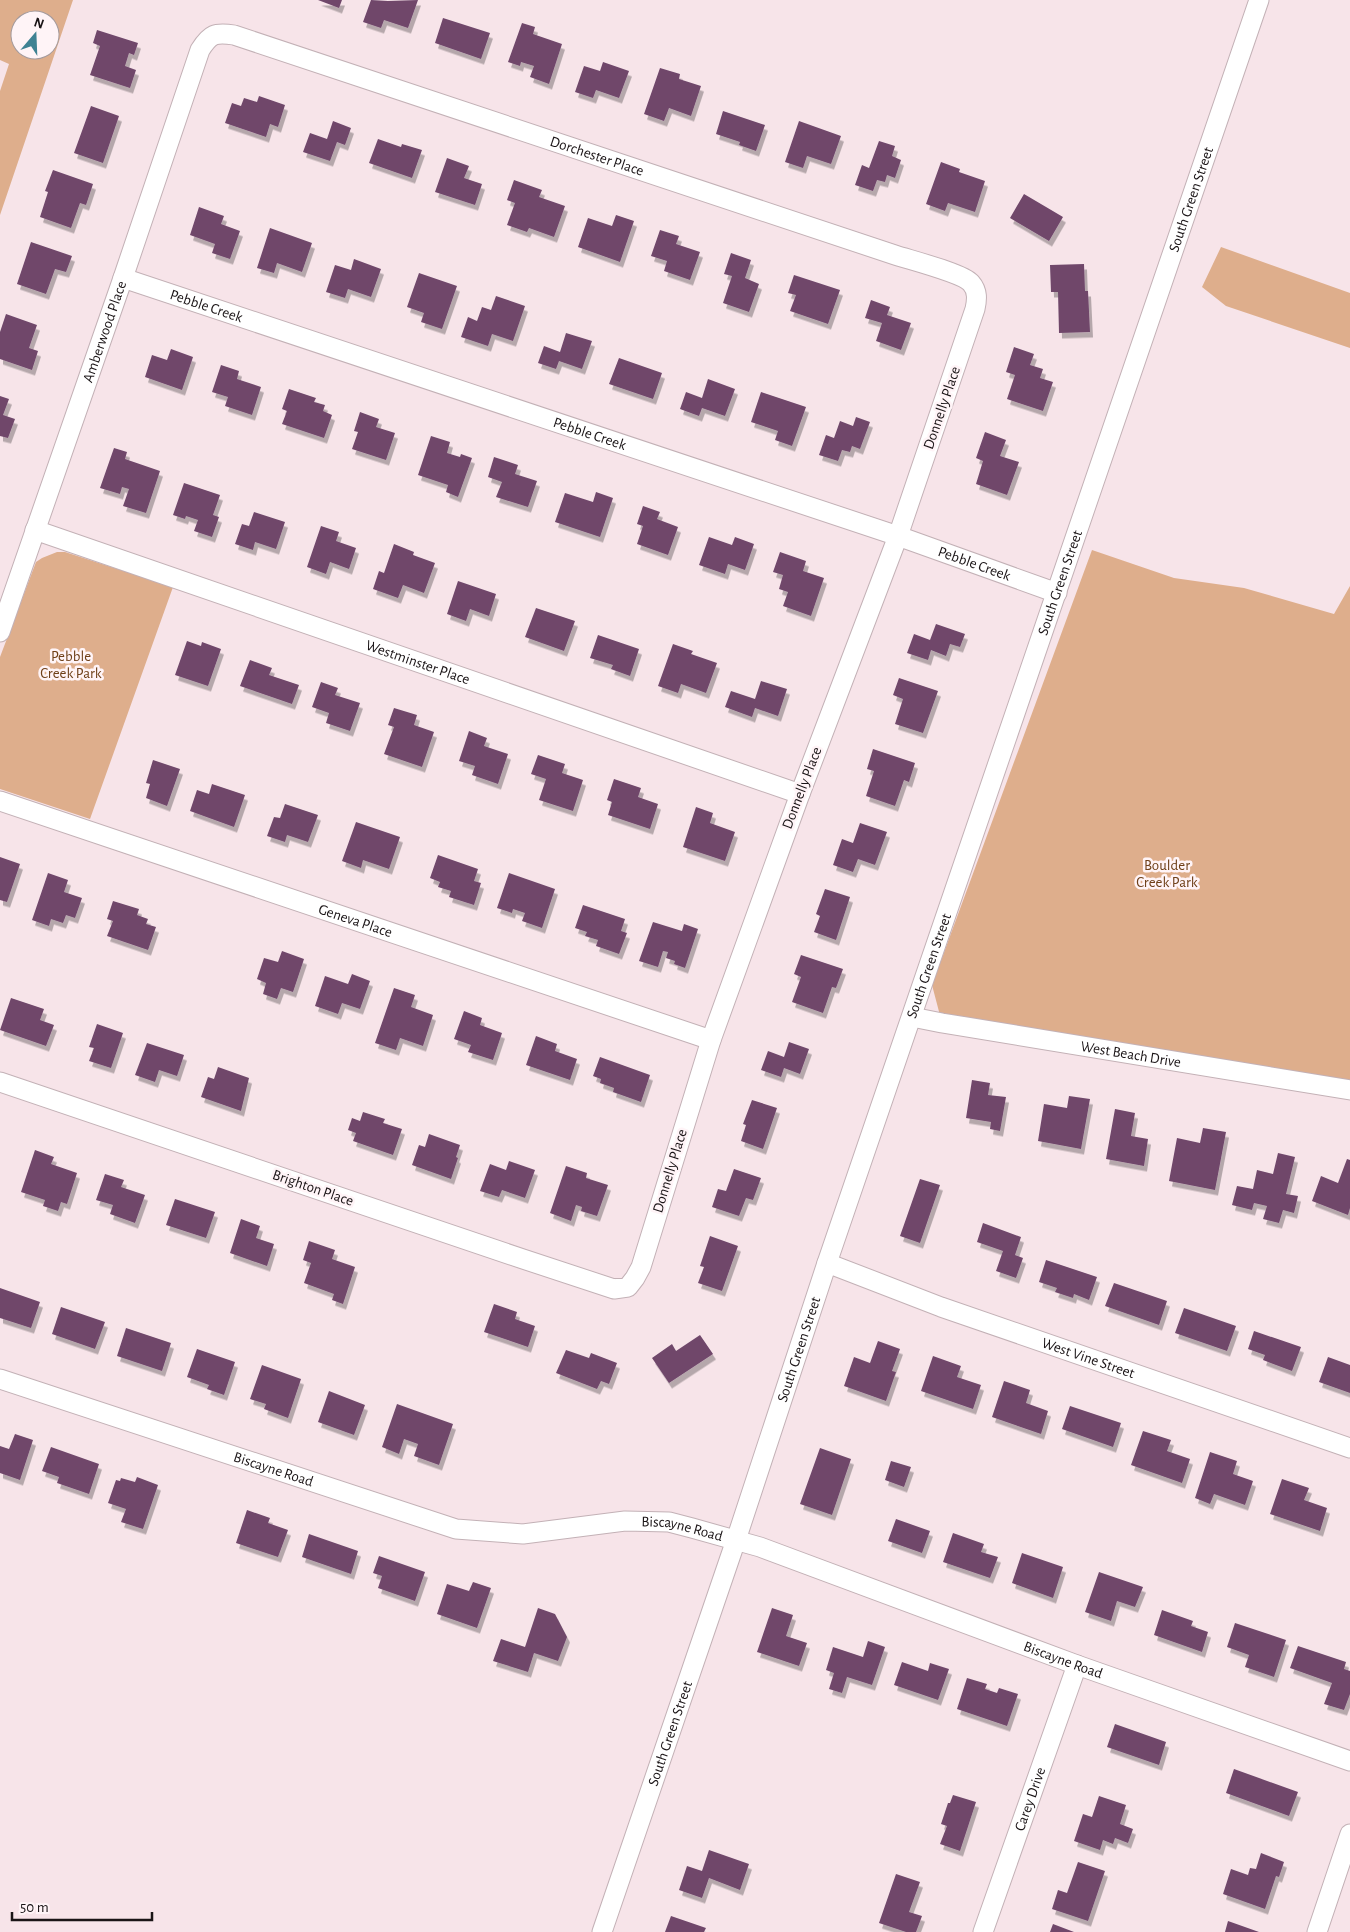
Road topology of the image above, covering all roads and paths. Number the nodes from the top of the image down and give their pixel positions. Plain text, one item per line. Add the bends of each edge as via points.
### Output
1 (1259, 0) edge
2 (213, 35) joint
3 (123, 278) junction
4 (976, 290) joint
5 (35, 530) junction
6 (898, 536) junction
7 (1057, 593) junction
8 (0, 632) edge
9 (800, 794) junction
10 (0, 801) edge
11 (912, 1017) junction
12 (711, 1040) junction
13 (0, 1082) edge
14 (1350, 1090) edge
15 (827, 1263) junction
16 (628, 1287) joint
17 (0, 1379) edge
18 (1350, 1448) edge
19 (736, 1540) junction
20 (1077, 1666) junction
21 (1350, 1761) edge
22 (1350, 1834) edge
23 (602, 1932) edge
24 (983, 1932) edge
25 (1317, 1932) edge

1 - 7 street, South Green Street
2 - 3 street, Amberwood Place via 200,50
2 - 4 street, Dorchester Place via 234,35 895,254 959,276 971,282
3 - 5 street, Amberwood Place
3 - 6 street, Pebble Creek
4 - 6 street, Donnelly Place via 975,309
5 - 8 street, Amberwood Place
5 - 9 street, Westminster Place
6 - 7 street, Pebble Creek
6 - 9 street, Donnelly Place
7 - 11 street, South Green Street
9 - 12 street, Donnelly Place
10 - 12 street, Geneva Place
11 - 14 street, West Beach Drive
11 - 15 street, South Green Street
12 - 16 street, Donnelly Place via 641,1267
13 - 16 street, Brighton Place via 614,1289
15 - 18 street, West Vine Street via 941,1307
15 - 19 street, South Green Street
17 - 19 street, Biscayne Road via 456,1529 523,1534 626,1521 670,1522
19 - 20 street, Biscayne Road
19 - 23 street, South Green Street
20 - 21 street, Biscayne Road
20 - 24 street, Carey Drive
22 - 25 street

